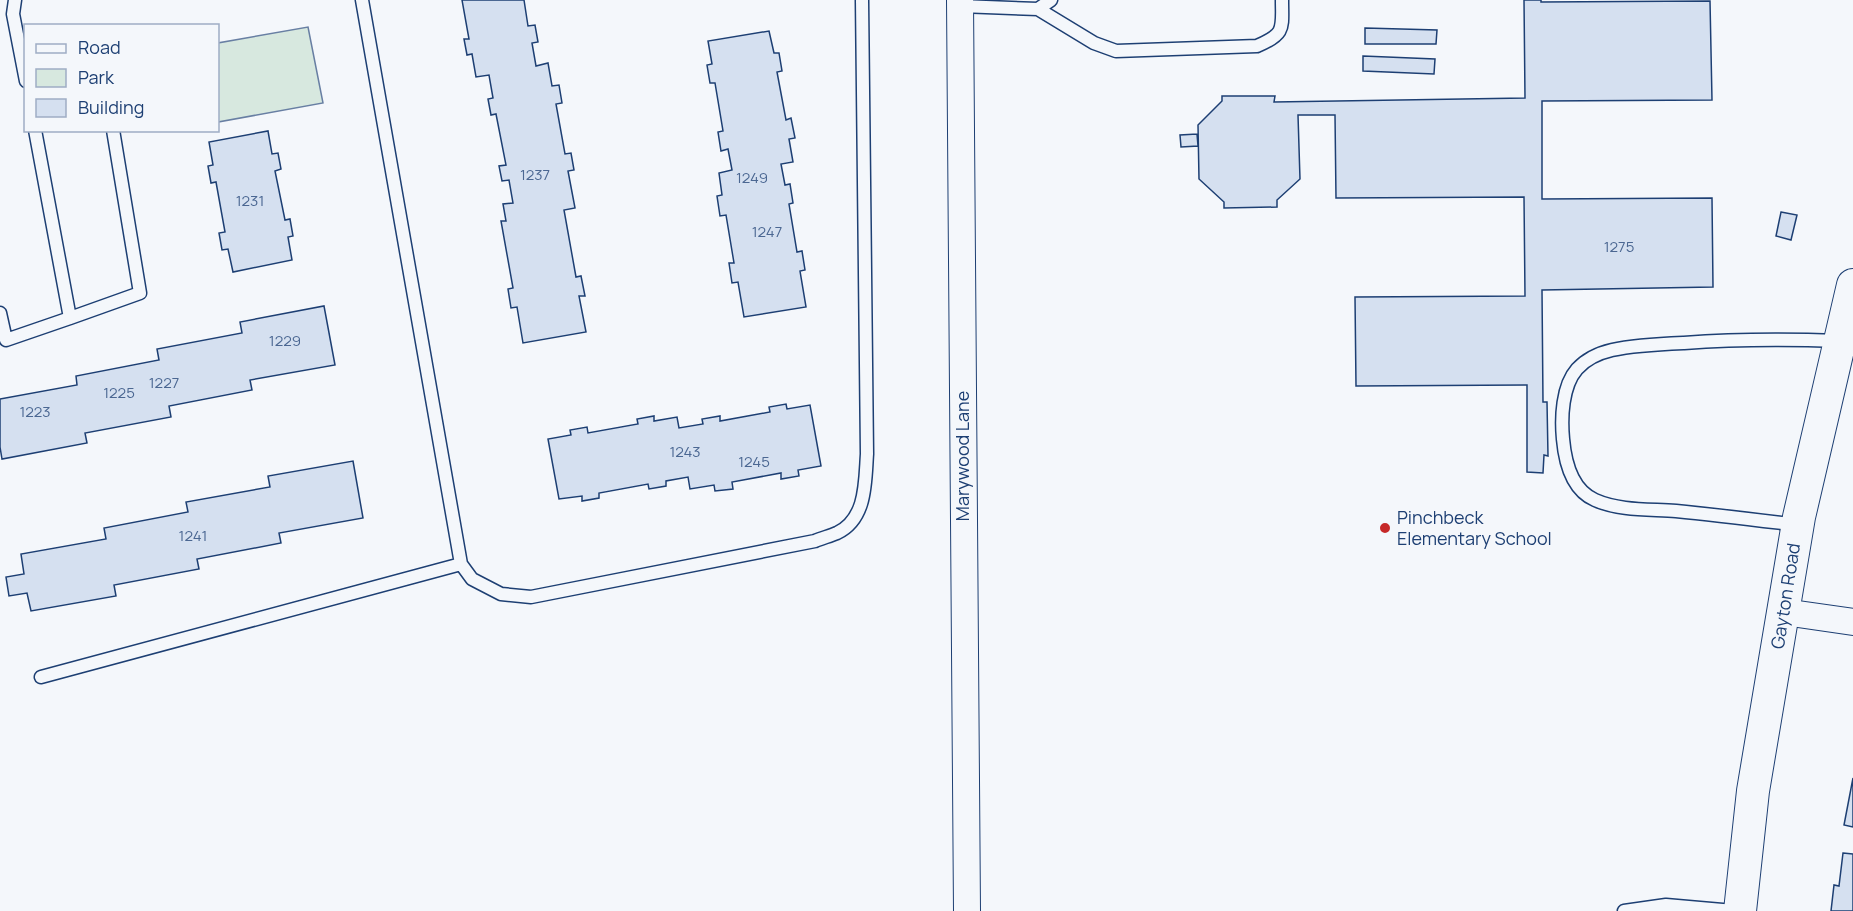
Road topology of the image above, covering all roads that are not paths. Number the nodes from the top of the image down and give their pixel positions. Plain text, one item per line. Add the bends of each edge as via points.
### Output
1 (15, 0) edge
2 (363, 0) edge
3 (862, 0) edge
4 (1051, 0) edge
5 (1282, 0) edge
6 (960, 3) edge
7 (1038, 9) junction
8 (24, 71) edge
9 (35, 132) edge
10 (113, 132) edge
11 (1853, 285) edge
12 (0, 313) edge
13 (70, 318) junction
14 (1840, 341) junction
15 (1798, 525) junction
16 (461, 564) junction
17 (1784, 612) junction
18 (1853, 622) edge
19 (41, 677) dead end
20 (967, 911) edge
21 (1624, 911) edge
22 (1734, 911) edge
23 (1740, 911) edge

1 - 8 lane via 13,14
2 - 16 lane
3 - 16 lane via 867,454 864,489 853,520 839,532 815,540 531,597 501,594 472,579
4 - 7 lane
5 - 7 lane via 1282,28 1274,39 1257,45 1116,51 1094,43
6 - 7 lane
6 - 20 street, Marywood Lane
9 - 13 lane
10 - 13 lane via 140,293
11 - 14 street, Gayton Road
12 - 13 lane via 6,340
14 - 15 street, Gayton Road
14 - 15 lane via 1707,341 1611,350 1593,356 1576,370 1565,399 1562,427 1568,465 1574,482 1594,500 1609,505
15 - 17 street, Gayton Road
16 - 19 lane
17 - 18 street
17 - 23 street, Gayton Road via 1753,791
21 - 22 lane via 1666,905

